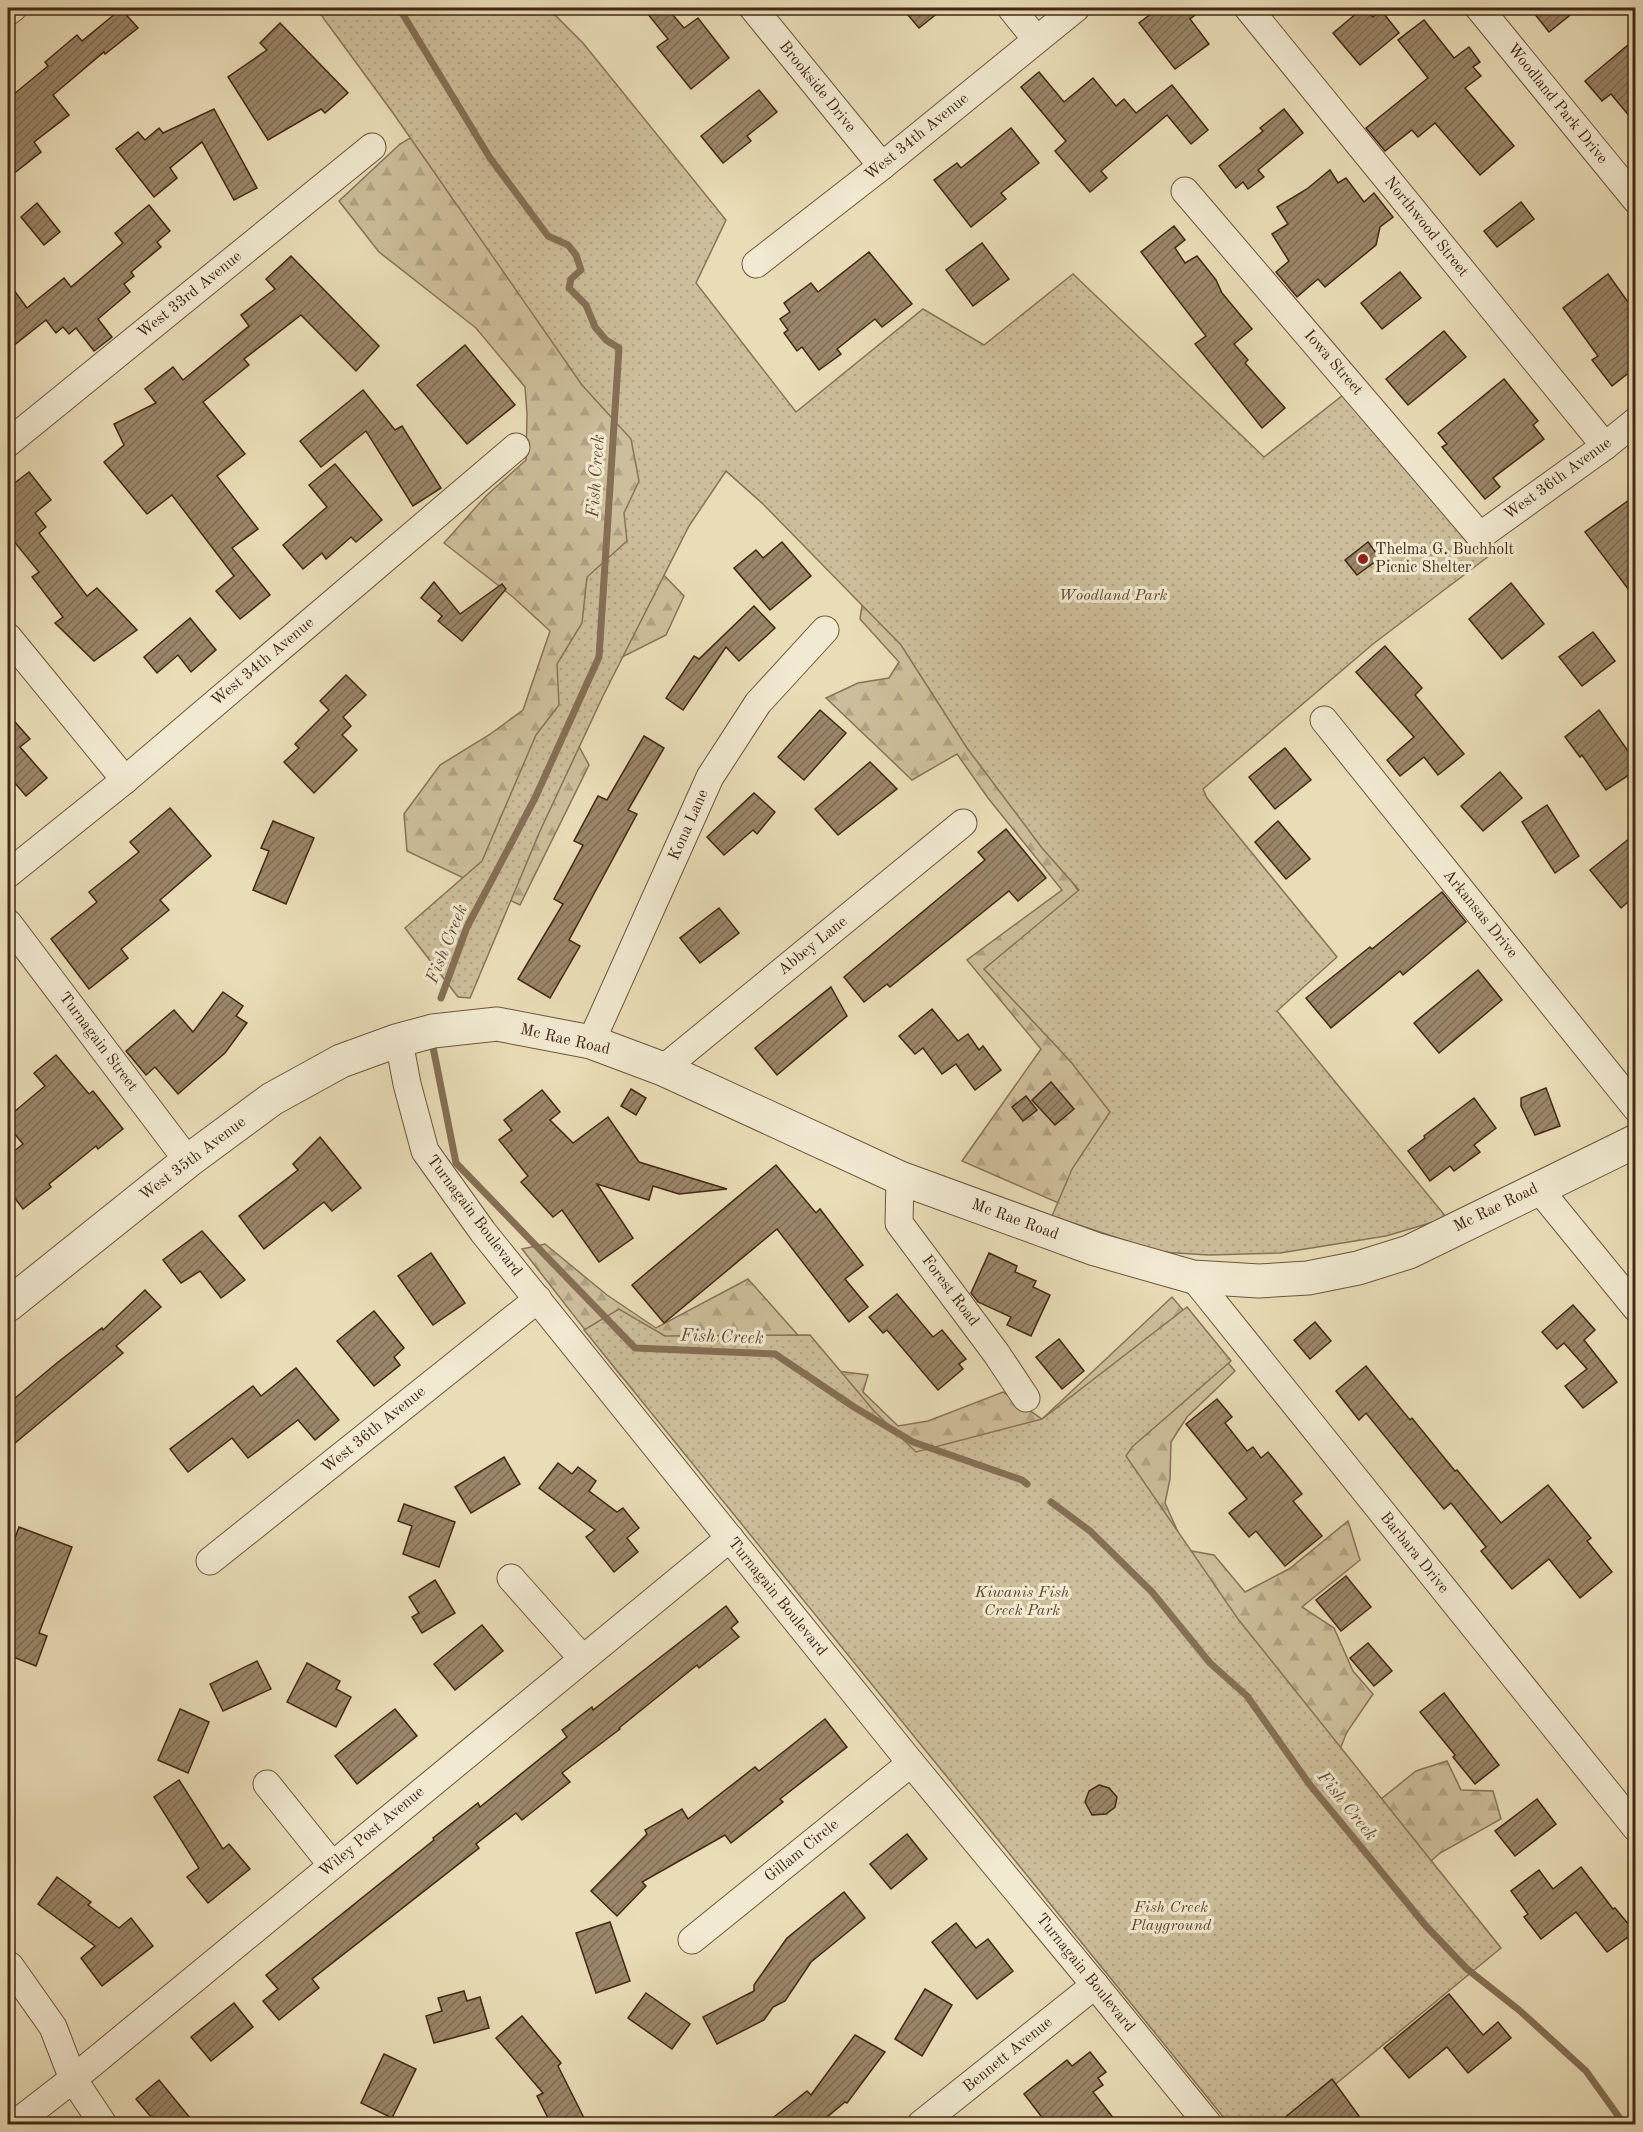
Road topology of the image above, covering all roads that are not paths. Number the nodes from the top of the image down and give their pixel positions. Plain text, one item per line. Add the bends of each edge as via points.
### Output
1 (13, 8) edge
2 (753, 8) edge
3 (1011, 8) edge
4 (1076, 8) edge
5 (1248, 8) edge
6 (1479, 8) edge
7 (8, 12) edge
8 (1036, 39) junction
9 (372, 147) dead end
10 (882, 166) junction
11 (1185, 191) dead end
12 (1635, 200) edge
13 (756, 264) dead end
14 (1635, 421) edge
15 (8, 443) edge
16 (1605, 446) junction
17 (516, 447) dead end
18 (1480, 536) joint
19 (825, 630) dead end
20 (8, 637) edge
21 (1324, 720) dead end
22 (125, 780) junction
23 (963, 823) dead end
24 (8, 874) edge
25 (8, 923) edge
26 (396, 1041) junction
27 (591, 1042) junction
28 (663, 1069) junction
29 (1635, 1108) edge
30 (1635, 1142) edge
31 (188, 1161) junction
32 (900, 1178) junction
33 (1538, 1188) junction
34 (1193, 1277) junction
35 (538, 1299) junction
36 (8, 1305) edge
37 (1635, 1308) edge
38 (1026, 1398) dead end
39 (730, 1538) junction
40 (210, 1561) dead end
41 (511, 1578) dead end
42 (582, 1658) junction
43 (911, 1763) junction
44 (267, 1784) dead end
45 (1635, 1828) edge
46 (332, 1865) junction
47 (692, 1940) dead end
48 (10, 1966) dead end
49 (1095, 1985) junction
50 (73, 2079) junction
51 (15, 2124) edge
52 (103, 2124) edge
53 (921, 2124) edge
54 (1208, 2124) edge

1 - 7 street
2 - 10 street, Brookside Drive
3 - 8 street
4 - 8 street, West 34th Avenue
5 - 16 street, Northwood Street
6 - 12 street, Woodland Park Drive
8 - 10 street, West 34th Avenue
9 - 15 street, West 33rd Avenue
10 - 13 street, West 34th Avenue
11 - 18 street, Iowa Street
14 - 16 street, West 36th Avenue
16 - 18 street, West 36th Avenue
17 - 22 street, West 34th Avenue
19 - 27 street, Kona Lane via 758,703 710,777
20 - 22 street
21 - 29 street, Arkansas Drive
22 - 24 street, West 34th Avenue
23 - 28 street, Abbey Lane
25 - 31 street, Turnagain Street
26 - 27 street, Mc Rae Road via 433,1031 497,1024
26 - 31 street, West 35th Avenue via 341,1061 273,1099
26 - 35 street, Turnagain Boulevard via 425,1151 483,1232
27 - 28 street, Mc Rae Road
28 - 32 street, Mc Rae Road
30 - 33 street, Mc Rae Road
31 - 36 street, West 35th Avenue
32 - 34 street, Mc Rae Road via 1095,1249
32 - 38 street, Forest Road via 899,1223
33 - 34 street, Mc Rae Road via 1409,1252 1358,1269 1259,1281
33 - 37 street
34 - 45 street, Barbara Drive
35 - 39 street, Turnagain Boulevard
35 - 40 street, West 36th Avenue
39 - 42 street, Wiley Post Avenue
39 - 43 street, Turnagain Boulevard
41 - 42 street
42 - 46 street, Wiley Post Avenue
43 - 47 street, Gillam Circle
43 - 49 street, Turnagain Boulevard
44 - 46 street
46 - 50 street, Wiley Post Avenue
48 - 50 street via 53,2027
49 - 53 street, Bennett Avenue
49 - 54 street, Turnagain Boulevard
50 - 51 street, Wiley Post Avenue
50 - 52 street

